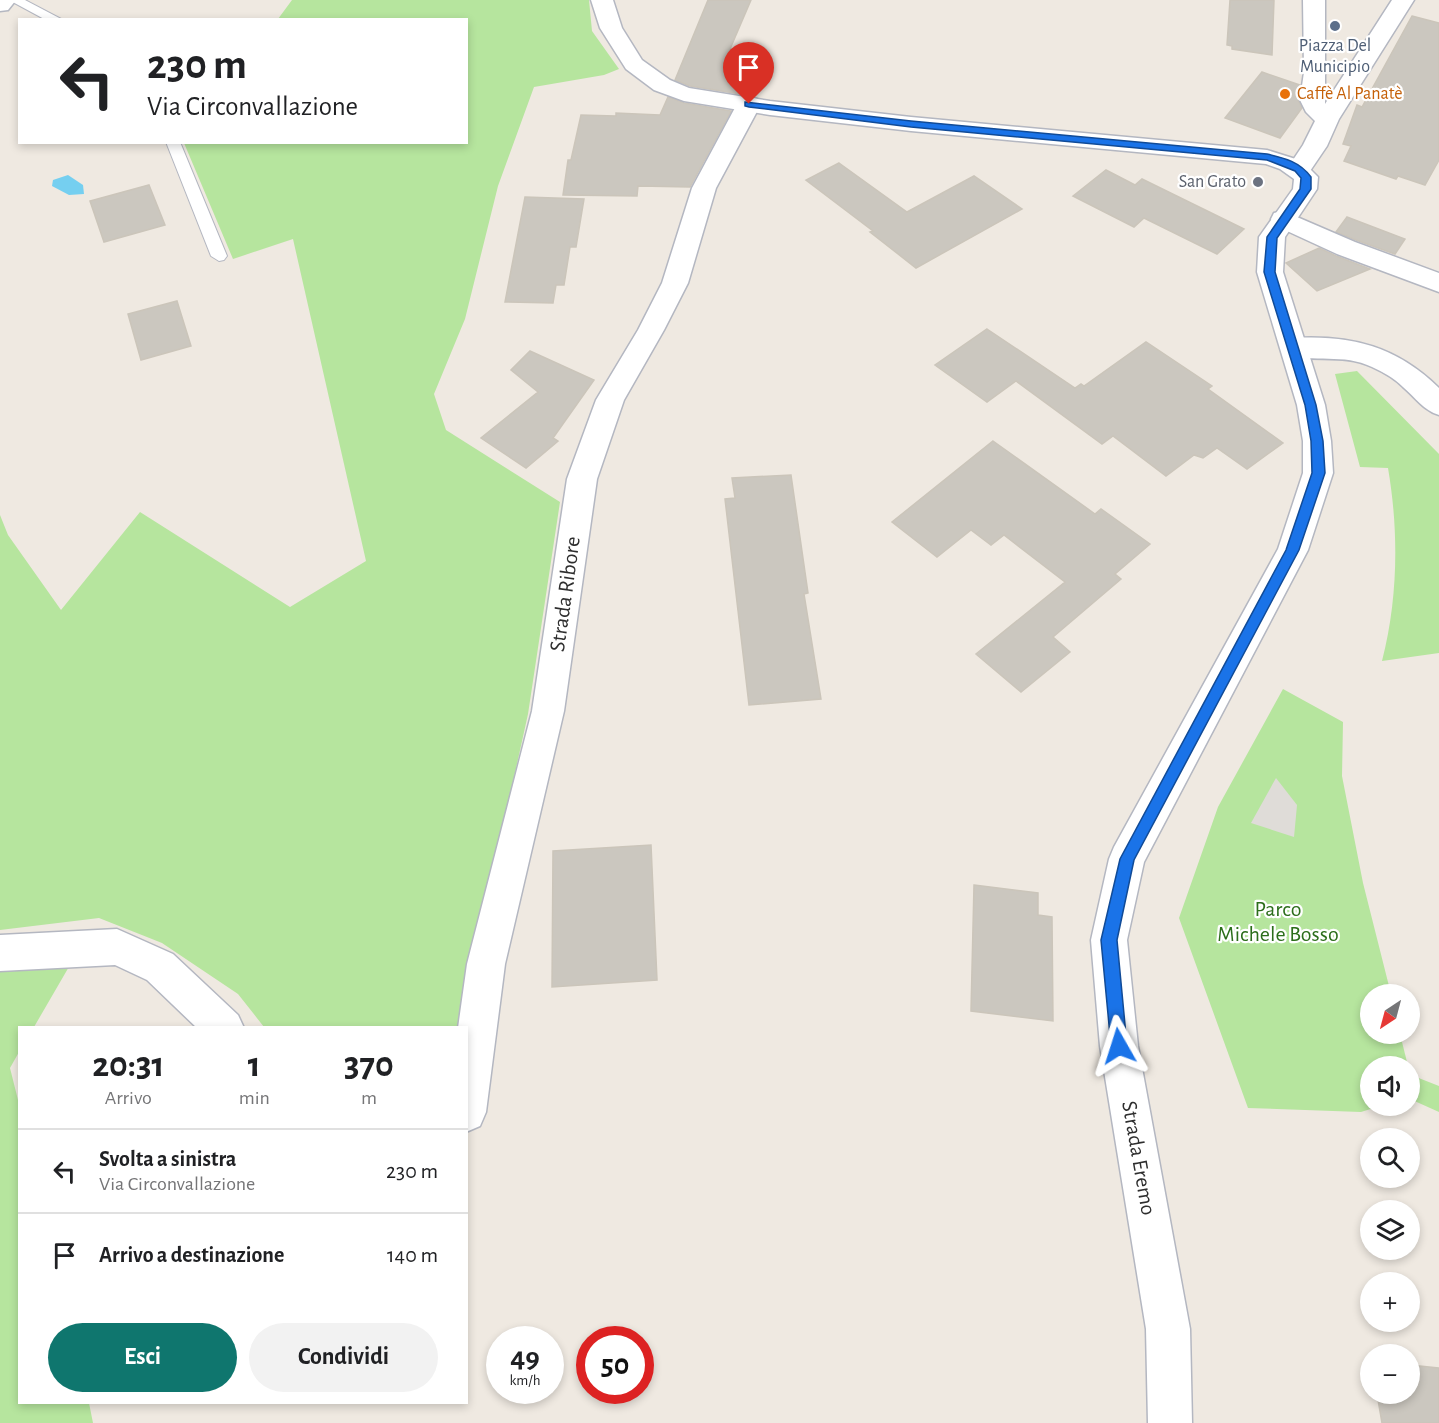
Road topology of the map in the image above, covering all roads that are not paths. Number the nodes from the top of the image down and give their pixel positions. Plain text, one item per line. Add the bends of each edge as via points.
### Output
1 (5, 0) edge
2 (15, 0) edge
3 (602, 0) edge
4 (1314, 0) edge
5 (1403, 0) edge
6 (0, 5) edge
7 (53, 18) edge
8 (749, 104) junction
9 (1327, 119) junction
10 (174, 144) edge
11 (1299, 169) junction
12 (1283, 219) junction
13 (219, 256) dead end
14 (1439, 283) edge
15 (1295, 348) junction
16 (1439, 405) edge
17 (0, 952) edge
18 (223, 1026) edge
19 (468, 1097) edge
20 (1170, 1423) edge

1 - 6 street
2 - 7 lane
3 - 8 street via 610,28 634,64 646,74 684,94
4 - 9 street via 1316,72 1312,100
5 - 9 street
8 - 11 street via 911,124 1267,157
8 - 19 street, Strada Ribore via 704,188 675,283 610,400 582,479 548,711 486,964
9 - 11 street
10 - 13 lane
11 - 12 street, Strada Eremo via 1306,177 1305,189
12 - 14 street
12 - 15 street, Strada Eremo via 1272,237 1270,272
15 - 16 street via 1315,346 1367,352 1406,374
15 - 20 street, Strada Eremo via 1311,405 1318,473 1293,550 1127,859 1109,940 1119,1046 1168,1329
17 - 18 street via 117,947 160,967

